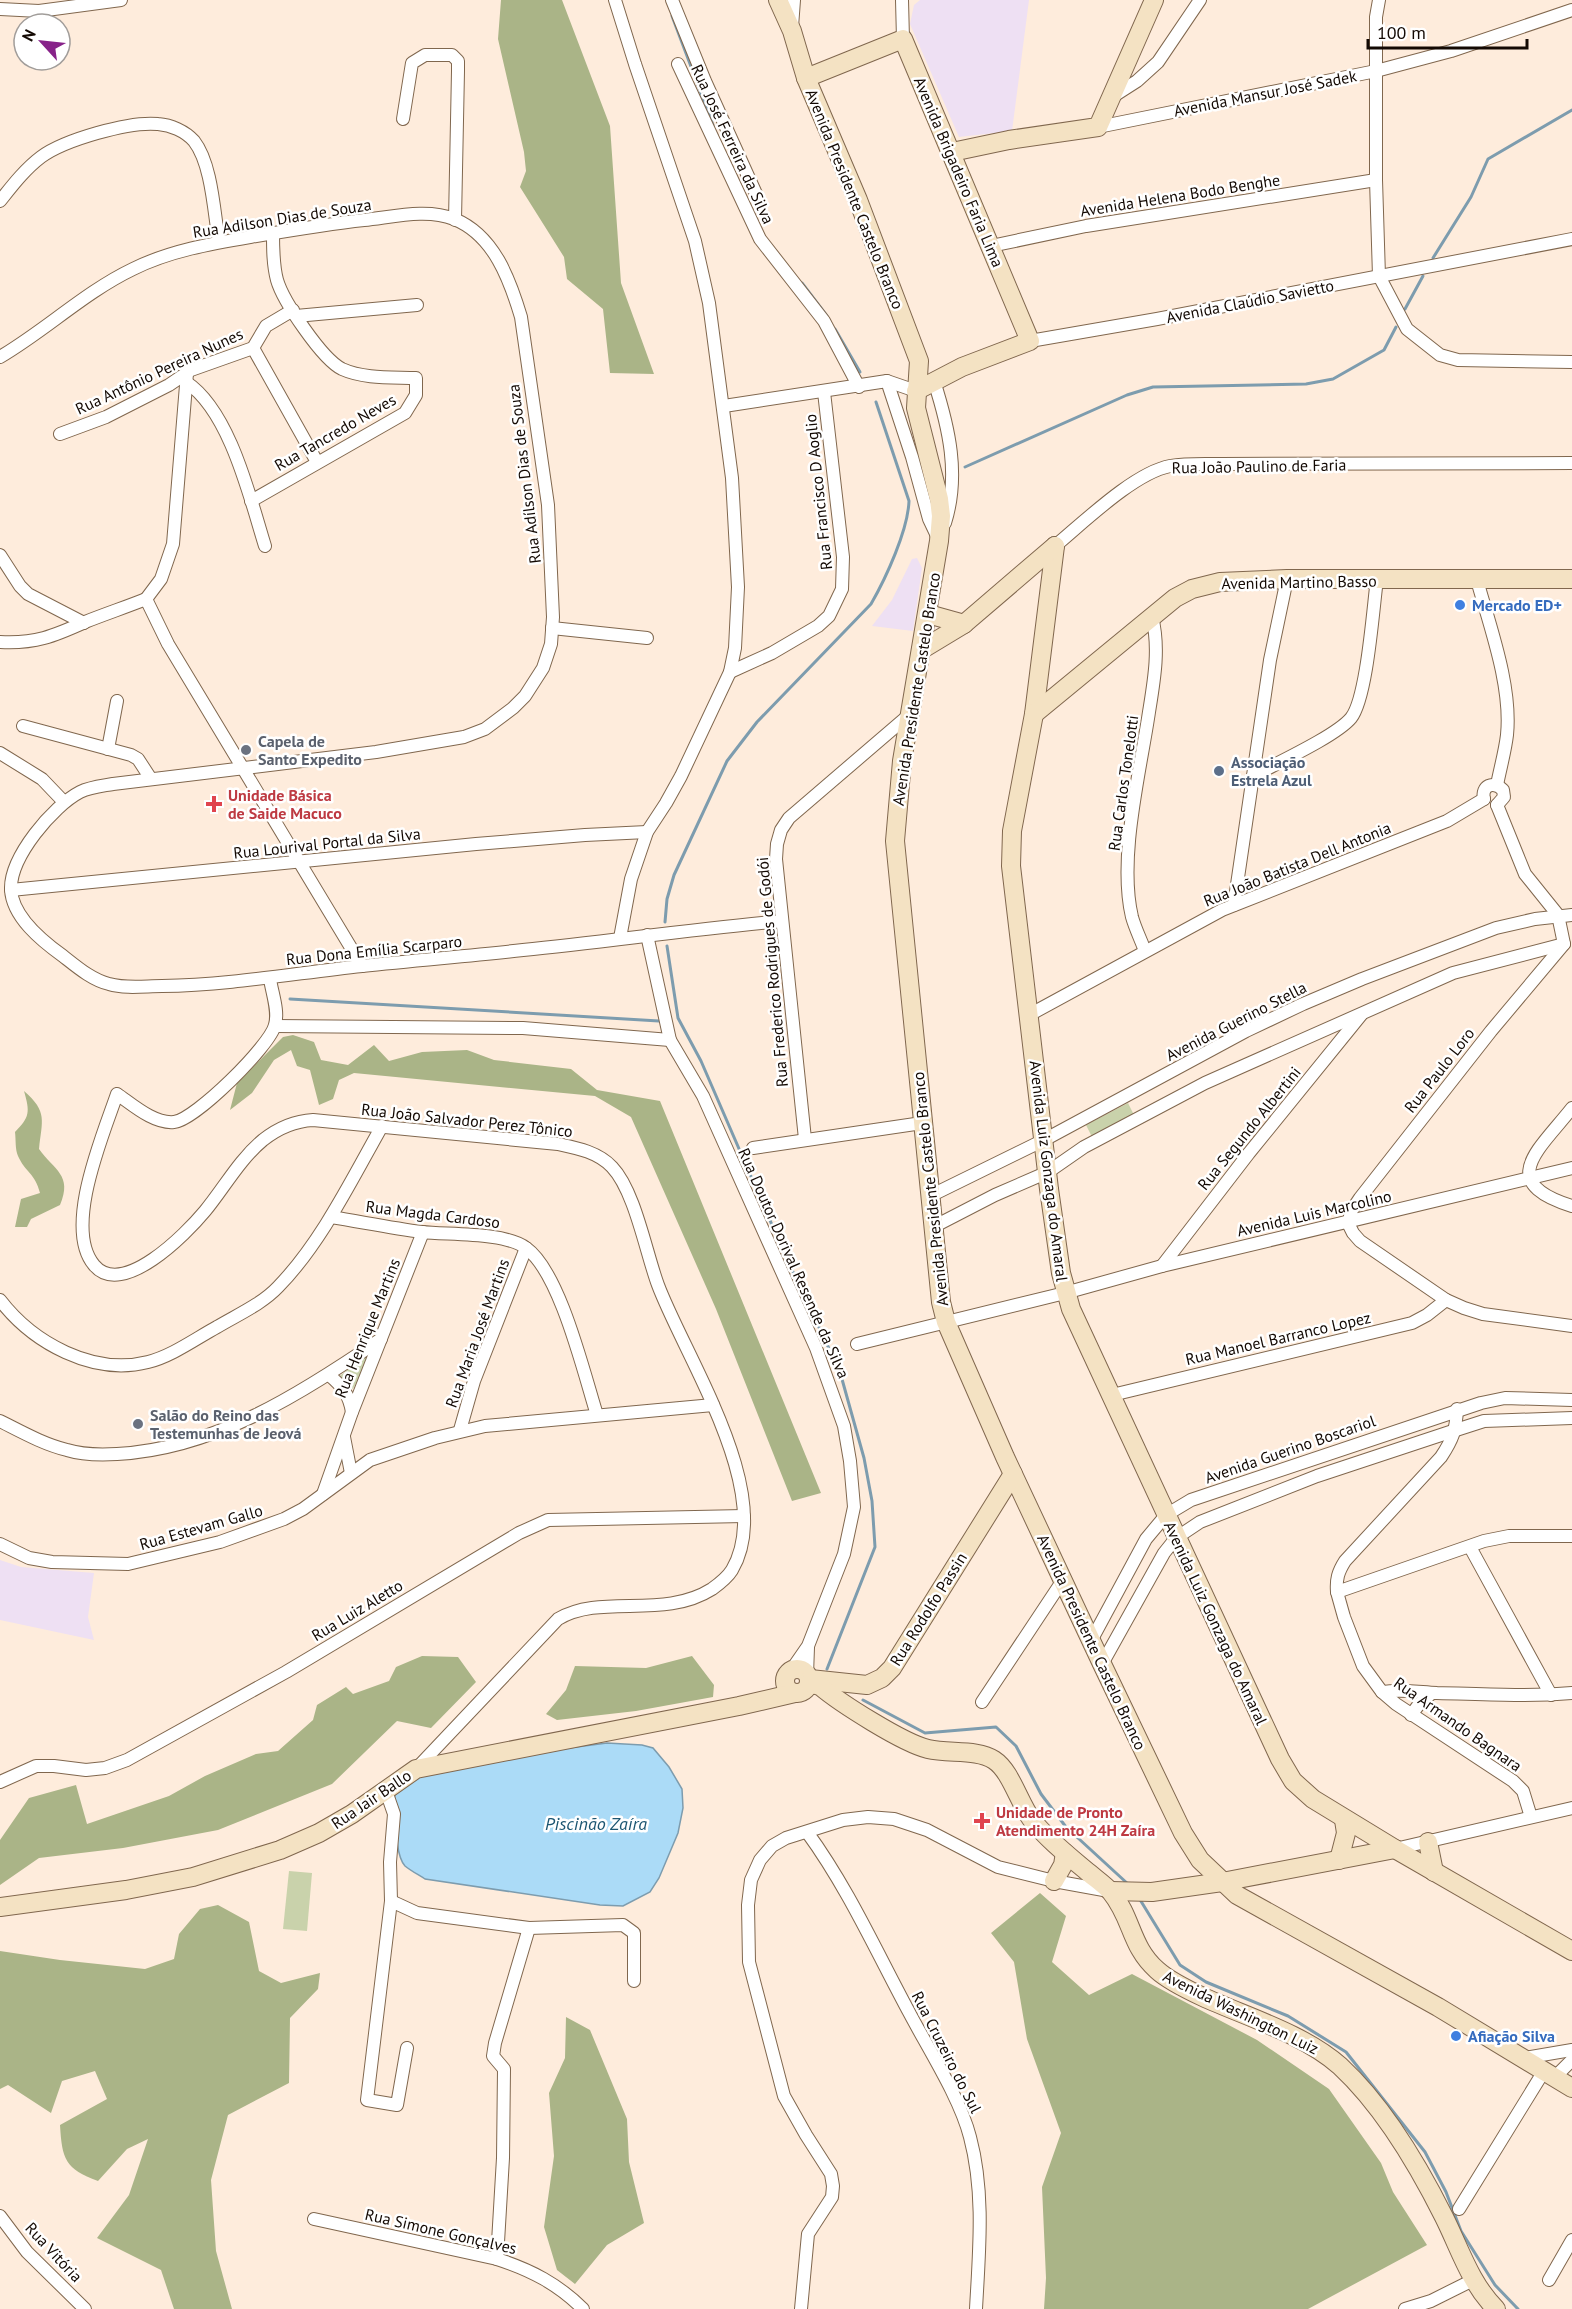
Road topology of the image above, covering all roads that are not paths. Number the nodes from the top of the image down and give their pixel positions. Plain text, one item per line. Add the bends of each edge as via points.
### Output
1 (5, 0) edge
2 (121, 0) edge
3 (615, 0) edge
4 (672, 0) edge
5 (777, 0) edge
6 (794, 0) edge
7 (1154, 0) edge
8 (1200, 0) edge
9 (1379, 0) edge
10 (904, 1) edge
11 (0, 8) edge
12 (1572, 10) edge
13 (792, 31) junction
14 (903, 39) junction
15 (678, 64) dead end
16 (1376, 71) junction
17 (806, 78) junction
18 (1109, 100) junction
19 (404, 119) dead end
20 (1098, 127) junction
21 (952, 152) junction
22 (1376, 180) junction
23 (757, 196) dead end
24 (0, 201) edge
25 (455, 219) junction
26 (273, 233) junction
27 (1572, 239) edge
28 (219, 242) junction
29 (991, 246) junction
30 (1379, 276) junction
31 (417, 305) dead end
32 (295, 313) junction
33 (1030, 341) junction
34 (253, 348) junction
35 (0, 357) edge
36 (919, 361) junction
37 (1572, 362) edge
38 (962, 368) junction
39 (187, 378) junction
40 (887, 381) junction
41 (934, 381) junction
42 (858, 387) junction
43 (916, 391) junction
44 (824, 392) junction
45 (724, 406) junction
46 (60, 434) dead end
47 (317, 462) junction
48 (1572, 463) edge
49 (251, 501) junction
50 (939, 542) junction
51 (266, 546) dead end
52 (1055, 546) junction
53 (0, 555) edge
54 (1034, 564) junction
55 (1287, 579) junction
56 (1377, 579) junction
57 (1572, 579) edge
58 (1477, 580) junction
59 (147, 599) junction
60 (1049, 599) junction
61 (928, 614) junction
62 (1152, 617) junction
63 (84, 623) junction
64 (964, 624) junction
65 (552, 628) junction
66 (647, 638) dead end
67 (0, 642) edge
68 (921, 650) junction
69 (730, 672) junction
70 (117, 701) dead end
71 (1034, 714) junction
72 (909, 715) junction
73 (23, 726) dead end
74 (108, 749) junction
75 (0, 753) edge
76 (244, 768) junction
77 (1253, 776) junction
78 (151, 779) junction
79 (1497, 785) junction
80 (1484, 799) junction
81 (64, 802) junction
82 (1497, 805) junction
83 (647, 832) junction
84 (300, 862) junction
85 (11, 891) junction
86 (1234, 905) junction
87 (1558, 915) junction
88 (1572, 915) edge
89 (782, 921) junction
90 (647, 935) junction
91 (620, 938) junction
92 (1568, 943) edge
93 (1145, 951) junction
94 (362, 966) junction
95 (270, 979) junction
96 (1364, 1012) junction
97 (1029, 1015) junction
98 (275, 1026) junction
99 (670, 1040) junction
100 (1572, 1108) edge
101 (922, 1123) junction
102 (382, 1126) junction
103 (805, 1139) junction
104 (1044, 1140) junction
105 (753, 1148) dead end
106 (1572, 1168) edge
107 (1048, 1172) junction
108 (1529, 1178) junction
109 (930, 1196) junction
110 (1572, 1206) edge
111 (331, 1217) junction
112 (1348, 1223) junction
113 (933, 1227) junction
114 (423, 1232) junction
115 (526, 1248) junction
116 (1162, 1266) junction
117 (1065, 1293) junction
118 (0, 1300) edge
119 (1446, 1300) junction
120 (946, 1322) junction
121 (1572, 1326) edge
122 (381, 1339) junction
123 (857, 1344) dead end
124 (329, 1375) junction
125 (1112, 1395) junction
126 (1572, 1400) edge
127 (713, 1405) junction
128 (1456, 1409) junction
129 (352, 1412) junction
130 (597, 1415) junction
131 (1572, 1418) edge
132 (0, 1421) edge
133 (460, 1430) junction
134 (1456, 1430) junction
135 (344, 1436) junction
136 (351, 1473) junction
137 (1013, 1474) junction
138 (323, 1494) junction
139 (1166, 1515) junction
140 (744, 1516) junction
141 (1572, 1536) edge
142 (1176, 1538) junction
143 (0, 1544) edge
144 (1470, 1547) junction
145 (1063, 1580) junction
146 (1337, 1592) junction
147 (1091, 1641) junction
148 (808, 1646) junction
149 (1101, 1664) junction
150 (800, 1681) junction
151 (1382, 1692) junction
152 (1432, 1693) junction
153 (1572, 1693) edge
154 (1551, 1695) junction
155 (982, 1702) dead end
156 (1411, 1715) junction
157 (416, 1769) junction
158 (0, 1782) edge
159 (386, 1791) junction
160 (1572, 1808) edge
161 (1531, 1817) junction
162 (1342, 1818) junction
163 (807, 1832) junction
164 (1428, 1842) junction
165 (1395, 1849) junction
166 (1065, 1853) junction
167 (1369, 1854) junction
168 (1339, 1860) junction
169 (1434, 1872) junction
170 (1054, 1881) junction
171 (1222, 1882) junction
172 (1111, 1891) junction
173 (391, 1901) junction
174 (0, 1907) edge
175 (529, 1928) junction
176 (1572, 1951) edge
177 (634, 1981) dead end
178 (407, 2048) dead end
179 (1572, 2050) edge
180 (1524, 2058) junction
181 (1572, 2060) edge
182 (1558, 2080) edge
183 (1459, 2209) dead end
184 (0, 2216) edge
185 (314, 2219) dead end
186 (1572, 2240) edge
187 (497, 2259) junction
188 (1473, 2280) junction
189 (1549, 2280) dead end
190 (1433, 2305) edge
191 (85, 2309) edge
192 (583, 2309) edge
193 (801, 2309) edge
194 (976, 2309) edge
195 (1405, 2309) edge
196 (1496, 2309) edge

1 - 11 street
2 - 11 street via 39,11
3 - 45 street via 695,241 709,303
4 - 23 street, Rua José Ferreira da Silva
5 - 13 street, Avenida Presidente Castelo Branco
6 - 13 street
7 - 18 street
8 - 18 street via 1158,62
9 - 16 street
10 - 14 street, Avenida Brigadeiro Faria Lima
12 - 16 street, Avenida Mansur José Sadek via 1451,51
13 - 17 street, Avenida Presidente Castelo Branco
14 - 17 street
14 - 21 street, Avenida Brigadeiro Faria Lima
15 - 42 street, Rua José Ferreira da Silva via 760,239 824,321
16 - 20 street, Avenida Mansur José Sadek
16 - 22 street
17 - 36 street, Avenida Presidente Castelo Branco via 858,200
18 - 20 street
19 - 25 street via 412,63 425,55 452,55 458,61
20 - 21 street, Avenida Mansur José Sadek
21 - 29 street, Avenida Brigadeiro Faria Lima
22 - 29 street, Avenida Helena Bodo Benghe via 1086,226
22 - 30 street
24 - 28 street via 40,158 59,147 126,128 165,125 187,134 203,157
25 - 26 street, Rua Adilson Dias de Souza via 424,214
25 - 65 street, Rua Adílson Dias de Souza via 481,237 502,265 521,317 548,505
26 - 28 street, Rua Adilson Dias de Souza
26 - 32 street via 277,280
27 - 30 street, Avenida Claúdio Savietto
28 - 35 street, Rua Adilson Dias de Souza via 159,258 110,280
29 - 33 street, Avenida Brigadeiro Faria Lima
30 - 33 street, Avenida Claúdio Savietto
30 - 37 street via 1407,329 1440,355 1458,360
31 - 32 street
32 - 34 street, Rua Antônio Pereira Nunes via 266,326
32 - 47 street, Rua Tancredo Neves via 318,346 341,368 367,376 416,378 416,395 405,413
33 - 38 street, Avenida Claúdio Savietto
34 - 39 street, Rua Antônio Pereira Nunes
34 - 47 street
36 - 38 street
36 - 43 street, Avenida Presidente Castelo Branco
38 - 41 street, Avenida Claúdio Savietto
39 - 46 street, Rua Antônio Pereira Nunes via 106,417
39 - 49 street via 200,391 232,442
39 - 59 street via 173,544 161,579
40 - 42 street
40 - 43 street
40 - 50 street
41 - 43 street, Avenida Claúdio Savietto
41 - 50 street, Avenida Presidente Castelo Branco via 949,430 952,456 949,511
42 - 44 street
43 - 50 street, Avenida Presidente Castelo Branco via 916,408 940,507
44 - 45 street
44 - 69 street, Rua Francisco D Aoglio via 843,557 842,589 829,616 818,626
45 - 69 street via 738,586
47 - 49 street, Rua Tancredo Neves
48 - 52 street, Rua João Paulino de Faria via 1170,466 1123,490
49 - 51 street
50 - 61 street, Avenida Presidente Castelo Branco
52 - 54 street, Rua João Paulino de Faria
52 - 60 street, Avenida Luiz Gonzaga do Amaral
53 - 63 street via 28,594
54 - 60 street
54 - 64 street, Rua João Paulino de Faria
55 - 56 street, Avenida Martino Basso
55 - 62 street, Avenida Martino Basso via 1220,582 1192,589
55 - 77 street
56 - 58 street, Avenida Martino Basso
56 - 77 street via 1356,710 1337,730
57 - 58 street, Avenida Martino Basso
58 - 79 street via 1496,647 1507,709 1507,734
59 - 63 street
59 - 76 street via 168,644
60 - 71 street, Avenida Luiz Gonzaga do Amaral
61 - 64 street
61 - 68 street, Avenida Presidente Castelo Branco
62 - 71 street, Avenida Martino Basso
62 - 93 street, Rua Carlos Tonelotti via 1155,677 1129,842 1128,892
63 - 67 street via 41,640
64 - 68 street, Rua João Paulino de Faria
65 - 66 street
65 - 76 street, Rua Adílson Dias de Souza via 551,644 535,682 513,708 485,729 464,737 376,752
68 - 72 street, Avenida Presidente Castelo Branco
69 - 83 street via 676,785
70 - 74 street
71 - 97 street, Avenida Luiz Gonzaga do Amaral via 1011,854
72 - 89 street, Rua Frederico Rodrigues de Godói via 789,818 781,830 776,859
72 - 101 street, Avenida Presidente Castelo Branco via 895,841
73 - 74 street
74 - 78 street via 138,759
75 - 81 street via 42,779
76 - 78 street, Rua Adílson Dias de Souza
76 - 84 street
77 - 86 street
78 - 81 street, Rua Adílson Dias de Souza via 92,788
79 - 80 street via 1486,788
79 - 82 street via 1504,793
80 - 82 street
80 - 86 street, Rua João Batista Dell Antonia via 1447,821
81 - 85 street, Rua Adílson Dias de Souza via 32,839 18,863
82 - 87 street via 1525,874
83 - 84 street, Rua Lourival Portal da Silva via 585,834
83 - 91 street via 631,879
84 - 85 street, Rua Lourival Portal da Silva
84 - 94 street
85 - 95 street, Rua Dona Emília Scarparo via 20,913 46,944 107,984 191,986
86 - 93 street, Rua João Batista Dell Antonia
87 - 88 street, Avenida Guerino Stella
87 - 92 street
87 - 104 street, Avenida Guerino Stella via 1496,928 1303,1004
89 - 90 street, Rua Dona Emília Scarparo
89 - 103 street, Rua Frederico Rodrigues de Godói
90 - 91 street, Rua Dona Emília Scarparo
90 - 99 street, Rua Doutor Dorival Resende da Silva
91 - 94 street, Rua Dona Emília Scarparo
92 - 96 street via 1453,973
92 - 112 street, Rua Paulo Loro via 1491,1031 1367,1188
93 - 97 street, Rua João Batista Dell Antonia
94 - 95 street, Rua Dona Emília Scarparo
95 - 98 street
96 - 107 street via 1205,1083 1084,1148
96 - 116 street, Rua Segundo Albertini
97 - 104 street, Avenida Luiz Gonzaga do Amaral
98 - 99 street via 523,1028
98 - 102 street, Rua João Salvador Perez Tônico via 254,1057 181,1120 166,1122 154,1118 117,1094 95,1158 82,1222 83,1242 93,1264 107,1275 120,1276 153,1259 204,1212 247,1155 285,1126 313,1120
99 - 148 street, Rua Doutor Dorival Resende da Silva via 703,1096 816,1348 844,1426 854,1507 844,1554
100 - 108 street via 1535,1155
101 - 103 street
101 - 109 street, Avenida Presidente Castelo Branco
102 - 111 street
102 - 127 street, Rua João Salvador Perez Tônico via 558,1144 591,1153 612,1167 629,1198 664,1299
103 - 105 street
104 - 107 street, Avenida Luiz Gonzaga do Amaral
104 - 109 street, Avenida Guerino Stella
106 - 108 street, Avenida Luis Marcolino
107 - 113 street via 995,1194
107 - 117 street, Avenida Luiz Gonzaga do Amaral
108 - 110 street via 1536,1190
108 - 112 street, Avenida Luis Marcolino
109 - 113 street, Avenida Presidente Castelo Branco
111 - 114 street, Rua Magda Cardoso
111 - 118 street via 272,1293 173,1352 149,1362 109,1364 79,1358 34,1334
112 - 116 street, Avenida Luis Marcolino
112 - 119 street via 1360,1241
113 - 120 street, Avenida Presidente Castelo Branco
114 - 115 street, Rua Magda Cardoso via 491,1238
114 - 122 street, Rua Henrique Martins
115 - 130 street via 554,1289
115 - 133 street, Rua Maria José Martins via 474,1381
116 - 117 street, Avenida Luis Marcolino
117 - 120 street, Avenida Luis Marcolino
117 - 125 street, Avenida Luiz Gonzaga do Amaral
119 - 121 street via 1483,1314
119 - 125 street, Rua Manoel Barranco Lopez via 1412,1323
120 - 123 street, Avenida Luis Marcolino
120 - 137 street, Avenida Presidente Castelo Branco
122 - 124 street
122 - 129 street, Rua Henrique Martins
124 - 129 street via 344,1388
124 - 132 street via 226,1430 134,1453 68,1451
125 - 139 street, Avenida Luiz Gonzaga do Amaral
126 - 128 street, Avenida Guerino Boscariol via 1505,1398
127 - 130 street, Rua Estevam Gallo
127 - 140 street, Rua João Salvador Perez Tônico via 736,1469
128 - 134 street, Rua Armando Bagnara
128 - 139 street, Avenida Guerino Boscariol via 1191,1500
129 - 135 street, Rua Henrique Martins
130 - 133 street, Rua Estevam Gallo
131 - 134 street, Avenida Guerino Boscariol via 1484,1421
133 - 136 street, Rua Estevam Gallo via 370,1461
134 - 142 street, Avenida Guerino Boscariol via 1317,1476 1200,1522
134 - 146 street, Rua Armando Bagnara via 1441,1457 1345,1561 1338,1572
135 - 136 street, Rua Henrique Martins
135 - 138 street, Rua Henrique Martins
136 - 138 street, Rua Estevam Gallo
137 - 145 street, Avenida Presidente Castelo Branco
137 - 150 street, Rua Rodolfo Passin via 892,1668 882,1678 867,1685
138 - 143 street, Rua Estevam Gallo via 284,1519 259,1529 128,1564 52,1562 29,1558
139 - 142 street, Avenida Luiz Gonzaga do Amaral
139 - 147 street, Avenida Guerino Boscariol via 1146,1539
140 - 157 street, Rua João Salvador Perez Tônico via 739,1550 732,1570 722,1582 694,1599 676,1603 567,1613
140 - 158 street, Rua Luiz Aletto via 548,1520 519,1533 286,1672 127,1760 86,1770 36,1766
141 - 144 street via 1509,1536
142 - 149 street, Avenida Guerino Boscariol via 1155,1567
142 - 162 street, Avenida Luiz Gonzaga do Amaral via 1293,1781
144 - 146 street
144 - 154 street
145 - 147 street, Avenida Presidente Castelo Branco
145 - 155 street
146 - 151 street, Rua Armando Bagnara via 1364,1666
147 - 149 street, Avenida Presidente Castelo Branco
148 - 150 street, Rua Doutor Dorival Resende da Silva
148 - 150 street, Rua Doutor Dorival Resende da Silva
149 - 171 street, Avenida Presidente Castelo Branco via 1190,1847
150 - 157 street, Rua Jair Ballo via 747,1704
150 - 166 street via 827,1692 907,1742 948,1753 981,1754 994,1760 1004,1768 1033,1821
151 - 152 street via 1408,1689
151 - 156 street, Rua Armando Bagnara
152 - 154 street
152 - 156 street
153 - 154 street
156 - 161 street, Rua Armando Bagnara via 1513,1781 1523,1791
157 - 159 street, Rua Jair Ballo
159 - 173 street via 394,1814
159 - 174 street, Rua Jair Ballo via 319,1833 280,1850 193,1877
160 - 161 street
161 - 164 street
162 - 165 street, Avenida Luiz Gonzaga do Amaral
162 - 167 street, Avenida Luiz Gonzaga do Amaral
162 - 168 street via 1346,1833
163 - 170 street via 843,1820 894,1819 927,1830 998,1867
163 - 193 street via 772,1846 760,1860 751,1880 747,1930 749,1962 784,2096 831,2174 833,2186 832,2197 808,2234
163 - 194 street, Rua Cruzeiro do Sul via 829,1864 950,2088 969,2134 979,2196
164 - 165 street
164 - 169 street
165 - 167 street
165 - 169 street, Avenida Luiz Gonzaga do Amaral
166 - 170 street
166 - 172 street
167 - 168 street
168 - 171 street
169 - 176 street, Avenida Luiz Gonzaga do Amaral
170 - 172 street
171 - 172 street via 1152,1892
171 - 180 street, Avenida Presidente Castelo Branco via 1255,1905
172 - 188 street, Avenida Washington Luiz via 1128,1919 1142,1956 1159,1972 1191,1991 1323,2052 1342,2068 1415,2163
173 - 175 street via 417,1913
173 - 178 street via 367,2100 397,2105
175 - 177 street via 608,1924 628,1927 634,1933
175 - 187 street via 493,2056 504,2069
179 - 180 street
180 - 182 street, Avenida Presidente Castelo Branco
181 - 182 street
182 - 183 street
184 - 191 street, Rua Vitória via 27,2252
185 - 187 street, Rua Simone Gonçalves
186 - 189 street
187 - 192 street, Rua Simone Gonçalves via 546,2279
188 - 190 street
188 - 196 street, Avenida Washington Luiz
190 - 195 street

